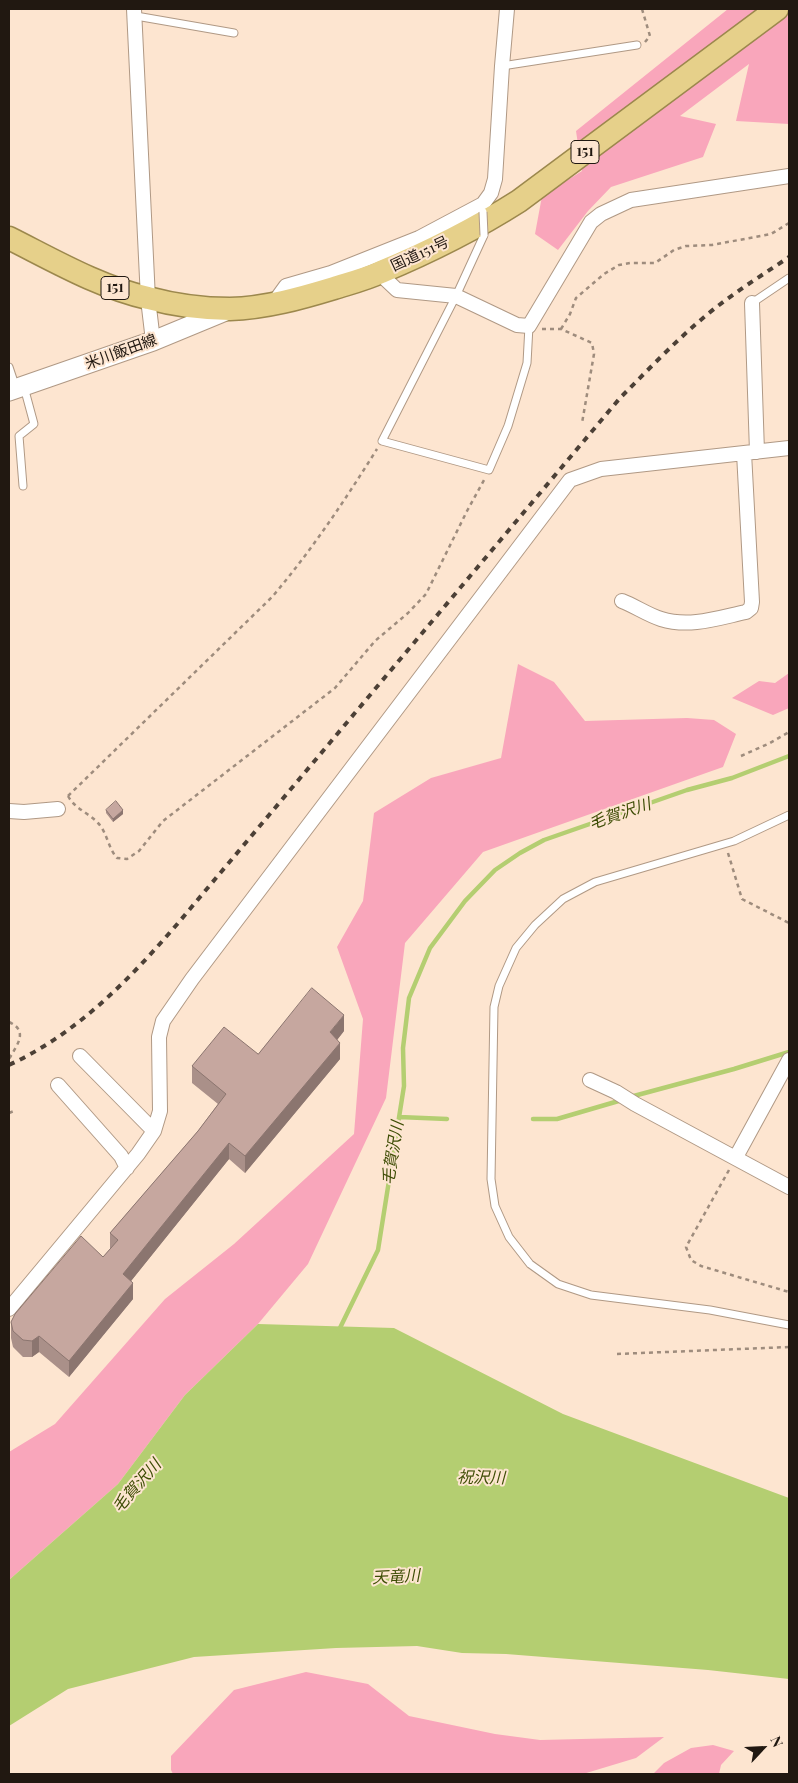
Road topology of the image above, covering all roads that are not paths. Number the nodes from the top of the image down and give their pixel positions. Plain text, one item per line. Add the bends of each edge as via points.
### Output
1 (507, 9) edge
2 (777, 9) edge
3 (135, 12) edge
4 (234, 33) dead end
5 (637, 45) road end
6 (502, 66) junction
7 (789, 176) edge
8 (483, 208) junction
9 (9, 238) edge
10 (379, 273) junction
11 (789, 278) edge
12 (456, 296) junction
13 (148, 299) junction
14 (752, 303) joint
15 (273, 304) junction
16 (231, 309) junction
17 (534, 328) junction
18 (153, 341) junction
19 (9, 367) edge
20 (16, 388) edge
21 (789, 448) edge
22 (750, 453) junction
23 (23, 486) dead end
24 (622, 601) dead end
25 (58, 809) road end
26 (9, 811) edge
27 (789, 815) edge
28 (80, 1056) dead end
29 (789, 1060) edge
30 (590, 1080) dead end
31 (58, 1085) dead end
32 (154, 1131) junction
33 (736, 1157) junction
34 (127, 1168) junction
35 (789, 1187) edge
36 (9, 1309) edge
37 (789, 1325) edge

1 - 6 street
2 - 10 highway, 国道151号 / 151 via 519,201 461,235
3 - 4 lane
3 - 13 street
5 - 6 lane
6 - 8 street via 495,179
7 - 17 street via 631,200 600,214 591,222
8 - 12 lane, bridge via 484,235
8 - 15 street via 420,238 331,273 286,286
9 - 13 highway, 国道151号 / 151 via 83,275
10 - 12 street via 397,290
10 - 15 highway, 国道151号 / 151 via 310,296
11 - 14 lane
12 - 17 street via 518,325
12 - 17 lane via 382,441 490,470 528,362
13 - 16 highway, 国道151号 / 151
13 - 18 street
14 - 22 street
15 - 16 highway, 国道151号 / 151
16 - 18 main road, 米川飯田線
18 - 20 main road, 米川飯田線
19 - 20 lane
20 - 23 lane via 34,424 19,436
21 - 22 street
22 - 24 street via 751,608 698,623 662,619
22 - 32 street via 600,469 570,480 192,979 164,1021 160,1036 160,1112
25 - 26 street
27 - 37 lane via 734,841 595,882 563,898 535,924 516,948 499,986 494,1007 491,1179 495,1206 509,1237 530,1264 558,1284 591,1295 710,1310
28 - 32 street
29 - 33 street
30 - 33 street
31 - 34 street via 121,1156
32 - 34 street
33 - 35 street
34 - 36 street

